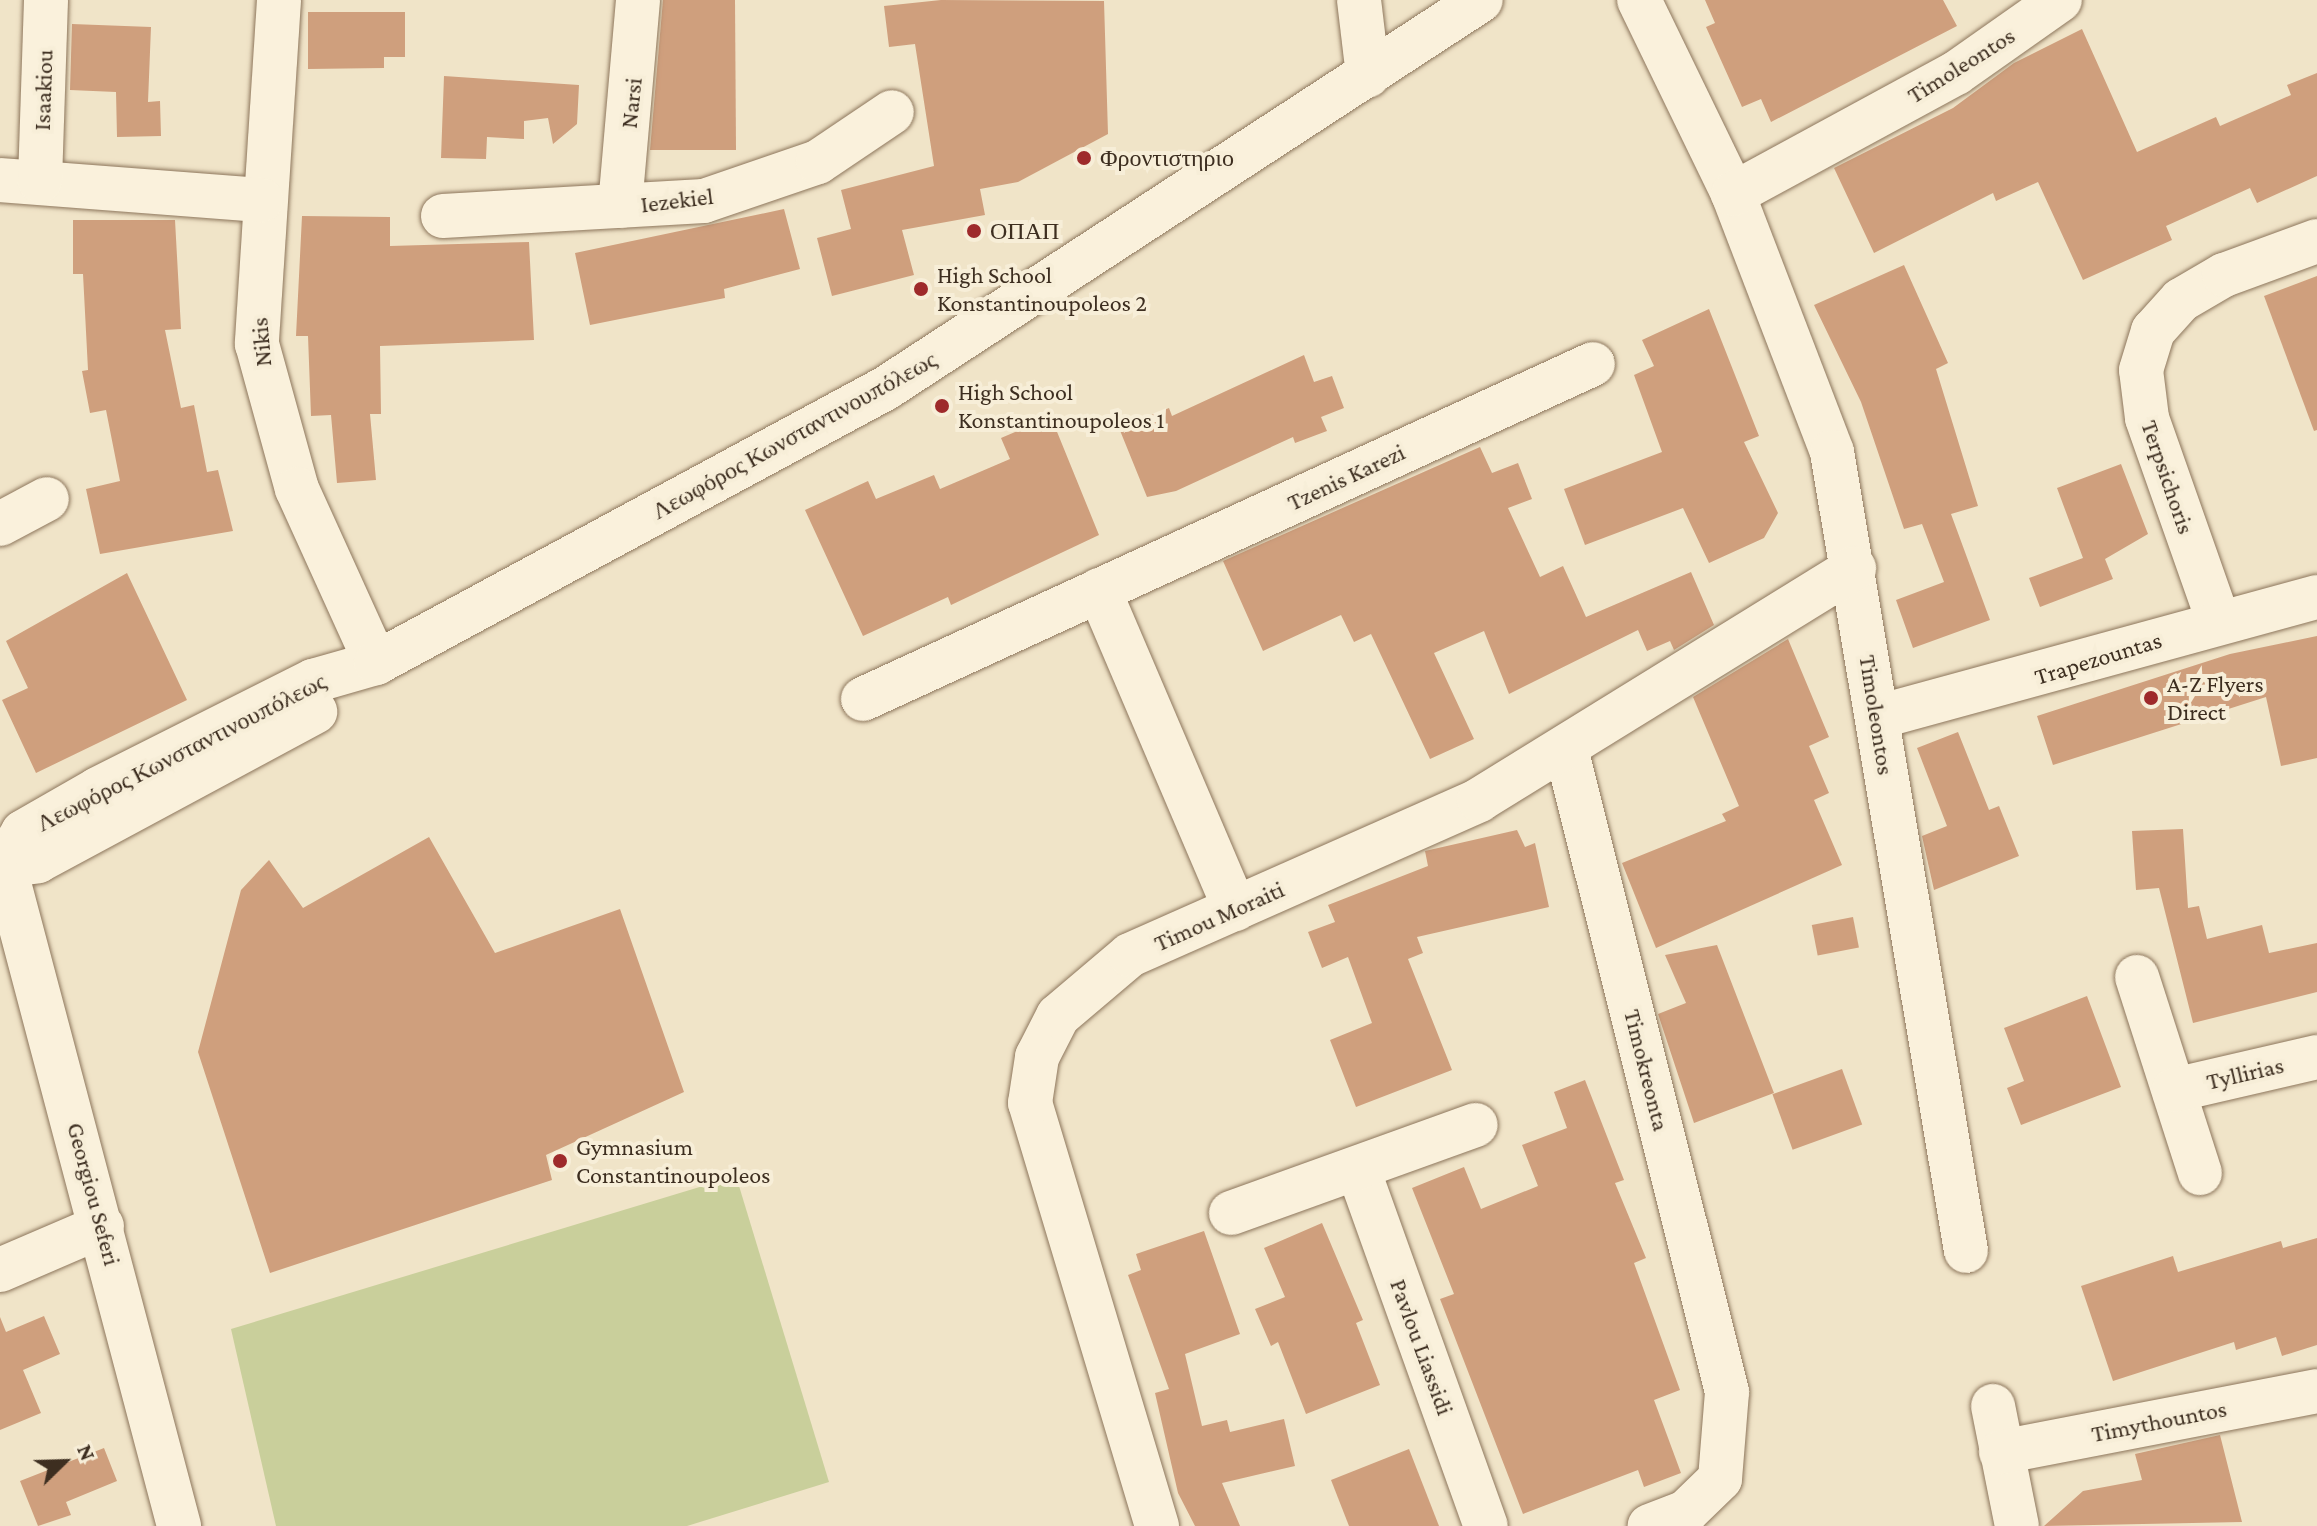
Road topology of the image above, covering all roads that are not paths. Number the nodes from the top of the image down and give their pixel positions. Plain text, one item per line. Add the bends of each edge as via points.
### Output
1 (46, 0) edge
2 (279, 0) edge
3 (638, 0) edge
4 (1359, 0) edge
5 (1481, 0) edge
6 (1639, 0) edge
7 (2060, 0) edge
8 (1368, 75) junction
9 (892, 112) dead end
10 (20, 180) edge
11 (1733, 194) junction
12 (261, 200) junction
13 (620, 206) junction
14 (443, 216) dead end
15 (2317, 241) edge
16 (1593, 364) dead end
17 (47, 499) dead end
18 (0, 524) edge
19 (1854, 568) junction
20 (1099, 590) junction
21 (2317, 597) edge
22 (2218, 620) junction
23 (376, 663) junction
24 (863, 699) dead end
25 (1878, 717) junction
26 (1566, 749) junction
27 (2, 865) edge
28 (1235, 909) junction
29 (2137, 977) dead end
30 (2317, 1057) edge
31 (2174, 1090) junction
32 (1476, 1125) dead end
33 (1358, 1169) junction
34 (2200, 1173) dead end
35 (1231, 1213) dead end
36 (102, 1226) junction
37 (1966, 1251) dead end
38 (0, 1270) edge
39 (2317, 1391) edge
40 (1993, 1406) dead end
41 (2001, 1452) junction
42 (179, 1526) edge
43 (1157, 1526) edge
44 (1486, 1526) edge
45 (1650, 1526) edge
46 (2017, 1526) edge

1 - 10 street, Isaakiou
2 - 12 street, Nikis
3 - 13 street, Narsi
4 - 8 street
5 - 8 street, Λεωφόρος Κωνσταντινουπόλεως
6 - 11 street, Timoleontos
7 - 11 street, Timoleontos via 1956,73
8 - 23 street, Λεωφόρος Κωνσταντινουπόλεως via 886,388
9 - 13 street, Iezekiel via 804,167 704,201
10 - 12 street
11 - 19 street, Timoleontos via 1832,452
12 - 23 street, Nikis via 257,344 271,412 323,552
13 - 14 street, Iezekiel
15 - 22 street, Terpsichoris via 2224,275 2181,300 2153,331 2141,370 2147,418
16 - 20 street, Tzenis Karezi
17 - 18 street
19 - 25 street, Timoleontos
19 - 26 street, Timou Moraiti
20 - 24 street, Tzenis Karezi
20 - 28 street
21 - 22 street, Trapezountas
22 - 25 street, Trapezountas via 1965,699
23 - 27 street, Λεωφόρος Κωνσταντινουπόλεως via 313,681 98,789 23,832
25 - 37 street, Timoleontos
26 - 28 street, Timou Moraiti via 1479,800
26 - 45 street, Timokreonta via 1727,1392 1720,1479 1686,1512
27 - 36 street, Georgiou Seferi
28 - 43 street, Timou Moraiti via 1130,955 1086,985 1058,1016 1037,1057 1030,1103
29 - 31 street, Tyllirias
30 - 31 street, Tyllirias
31 - 34 street, Tyllirias
32 - 33 street
33 - 35 street
33 - 44 street, Pavlou Liassidi
36 - 38 street
36 - 42 street, Georgiou Seferi
39 - 41 street, Timythountos
40 - 41 street
41 - 46 street

